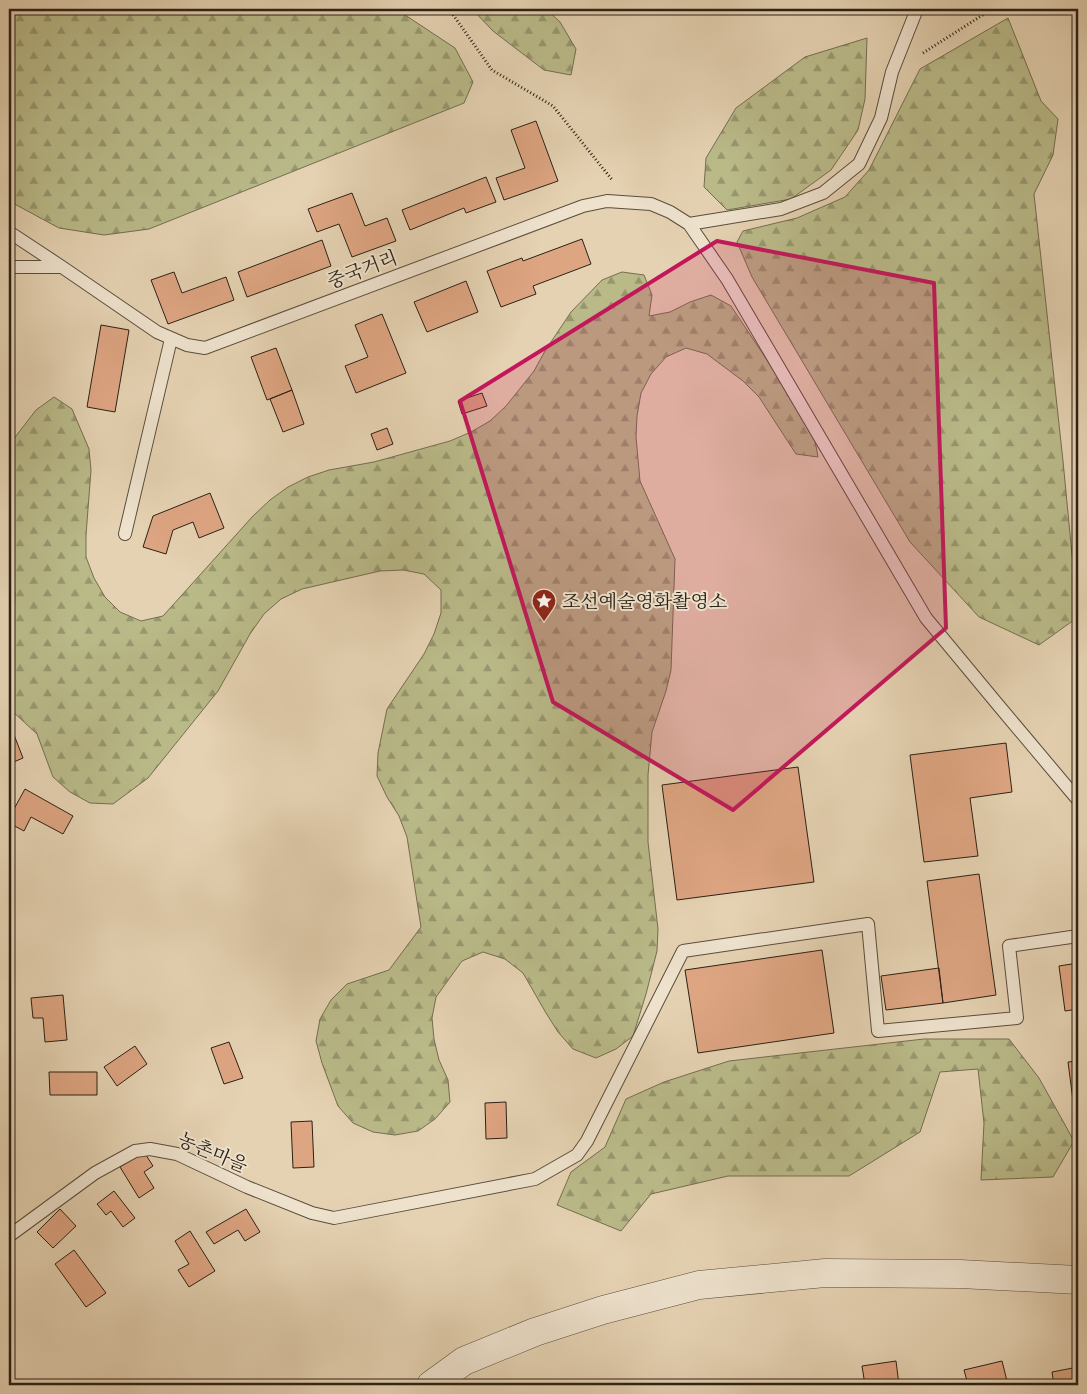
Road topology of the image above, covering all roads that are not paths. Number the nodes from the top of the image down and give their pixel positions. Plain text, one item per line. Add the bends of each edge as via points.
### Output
1 (917, 9) edge
2 (689, 224) junction
3 (9, 232) edge
4 (9, 267) edge
5 (62, 267) junction
6 (171, 339) junction
7 (124, 534) dead end
8 (1078, 800) edge
9 (1078, 936) edge
10 (9, 1236) edge
11 (1078, 1280) edge
12 (431, 1385) edge

1 - 2 lane via 892,72 881,118 859,164 823,193 781,209
2 - 6 lane, 중국거리 via 651,204 607,201 583,206 205,348
2 - 8 lane via 727,279 926,618
3 - 5 lane, 중국거리
4 - 5 lane
5 - 6 lane, 중국거리
6 - 7 lane
9 - 10 lane, 농촌마을 via 1009,946 1017,1018 878,1031 868,924 683,951 587,1141 577,1155 535,1179 334,1218 256,1191 177,1154 150,1149 135,1151 96,1173
11 - 12 street via 960,1274 825,1273 699,1285 535,1332 464,1361

